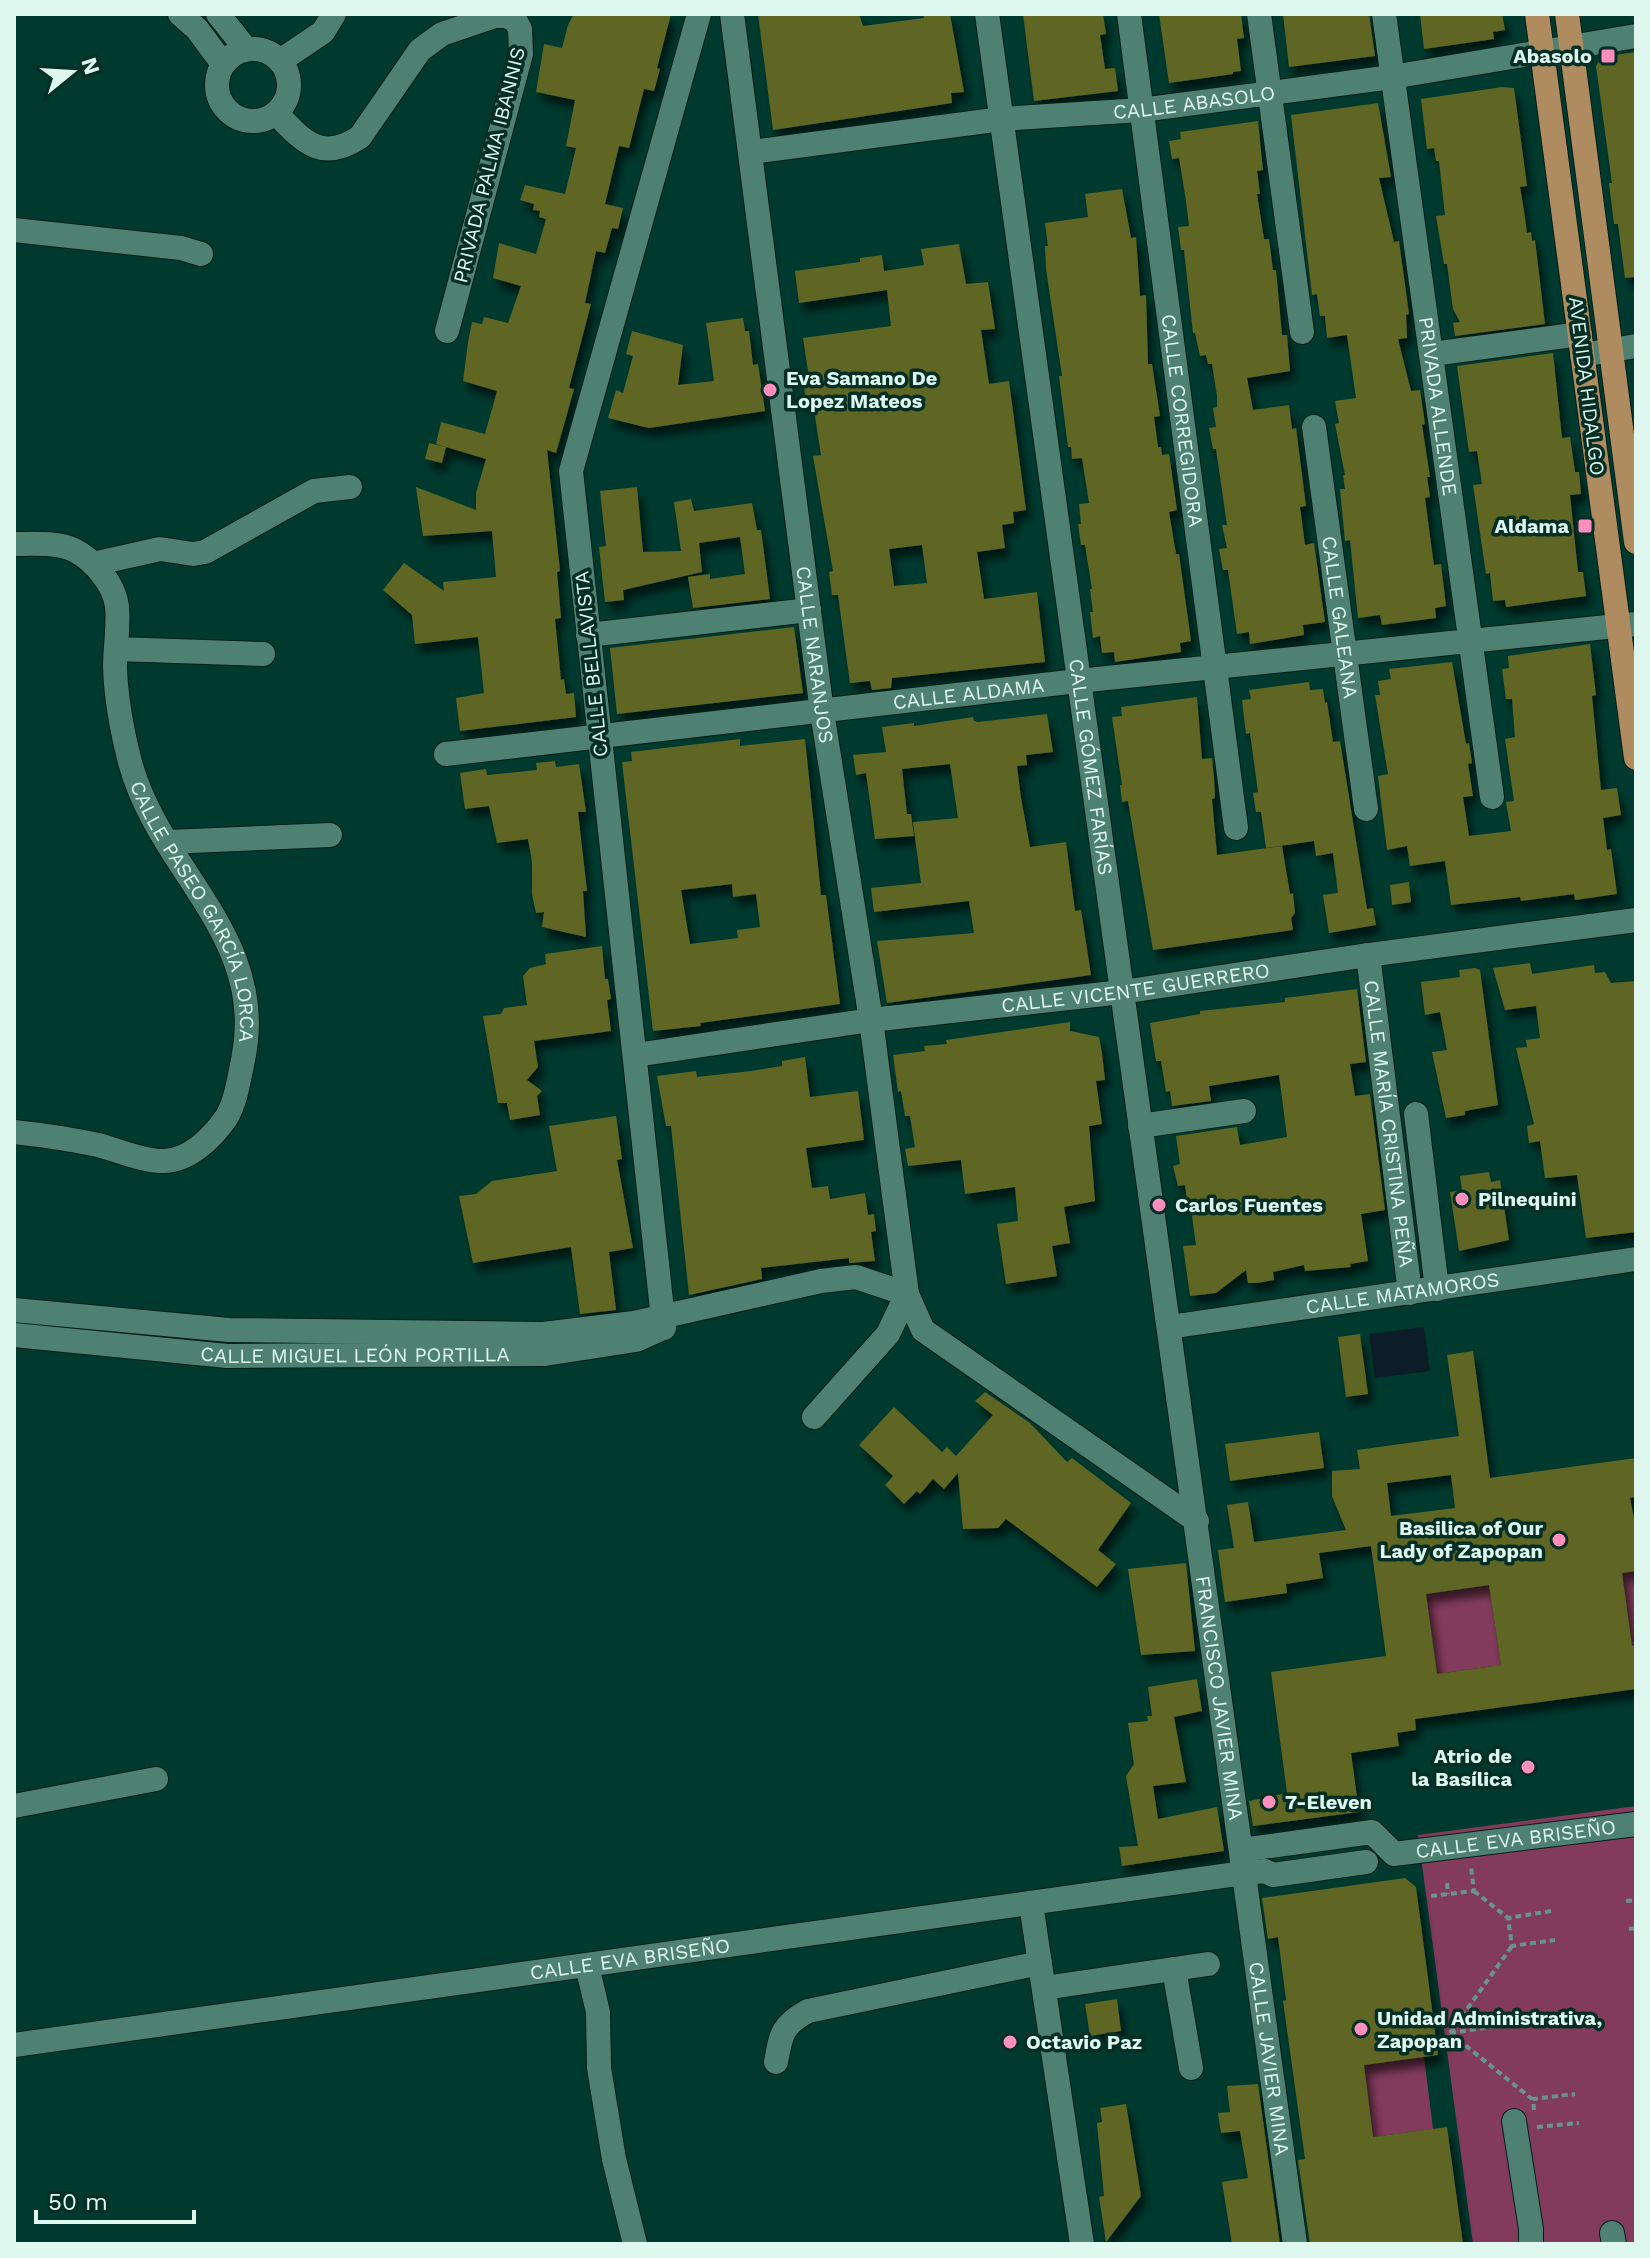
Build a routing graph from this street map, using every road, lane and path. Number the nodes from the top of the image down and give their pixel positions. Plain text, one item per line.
1 (180, 14) edge
2 (218, 14) edge
3 (334, 14) edge
4 (699, 14) edge
5 (732, 14) edge
6 (987, 14) edge
7 (1129, 14) edge
8 (1259, 14) edge
9 (1384, 14) edge
10 (1537, 14) edge
11 (1567, 14) edge
12 (1636, 36) edge
13 (1571, 46) junction
14 (246, 49) junction
15 (1542, 52) junction
16 (280, 61) junction
17 (223, 64) junction
18 (1392, 77) junction
19 (1270, 93) junction
20 (1141, 110) junction
21 (276, 113) junction
22 (1002, 119) junction
23 (751, 152) junction
24 (14, 230) edge
25 (201, 254) dead end
26 (447, 331) dead end
27 (1302, 332) dead end
28 (1581, 344) junction
29 (1636, 346) edge
30 (1611, 350) junction
31 (1432, 354) junction
32 (1314, 427) dead end
33 (350, 487) dead end
34 (1636, 542) edge
35 (14, 544) edge
36 (93, 564) junction
37 (809, 610) junction
38 (1627, 624) edge
39 (588, 635) junction
40 (1471, 639) junction
41 (116, 649) junction
42 (1345, 653) junction
43 (263, 654) dead end
44 (1215, 668) junction
45 (1078, 681) junction
46 (822, 712) junction
47 (599, 736) junction
48 (446, 754) dead end
49 (1636, 758) edge
50 (1492, 797) dead end
51 (1366, 809) dead end
52 (1236, 828) dead end
53 (330, 835) dead end
54 (167, 842) junction
55 (1636, 920) edge
56 (1368, 955) junction
57 (1122, 992) junction
58 (871, 1020) junction
59 (636, 1055) junction
60 (1244, 1111) dead end
61 (1416, 1114) dead end
62 (1140, 1126) junction
63 (14, 1132) edge
64 (1636, 1259) edge
65 (1437, 1289) junction
66 (1410, 1293) junction
67 (907, 1294) junction
68 (14, 1310) edge
69 (664, 1322) junction
70 (1169, 1327) junction
71 (229, 1330) junction
72 (14, 1335) edge
73 (227, 1356) junction
74 (814, 1417) dead end
75 (1197, 1521) junction
76 (156, 1779) dead end
77 (14, 1806) edge
78 (1636, 1824) edge
79 (1468, 1844) junction
80 (1394, 1854) junction
81 (1365, 1856) dead end
82 (1249, 1872) junction
83 (1447, 1883) dead end
84 (1474, 1891) junction
85 (1448, 1894) junction
86 (1431, 1896) dead end
87 (1636, 1900) edge
88 (1626, 1901) dead end
89 (1031, 1904) junction
90 (1551, 1911) dead end
91 (1508, 1918) junction
92 (1636, 1928) edge
93 (1629, 1929) dead end
94 (1555, 1940) dead end
95 (1512, 1946) junction
96 (1040, 1963) junction
97 (1208, 1964) dead end
98 (587, 1966) junction
99 (1174, 1969) junction
100 (1044, 1988) junction
101 (1565, 2016) dead end
102 (1450, 2033) junction
103 (14, 2045) edge
104 (776, 2062) dead end
105 (1191, 2068) dead end
106 (1575, 2094) dead end
107 (1533, 2099) junction
108 (1579, 2123) dead end
109 (635, 2244) edge
110 (1082, 2244) edge
111 (1295, 2244) edge
112 (1516, 2244) edge
113 (1531, 2244) edge

1 - 17 street
2 - 14 street
3 - 16 street
4 - 39 street, CALLE BELLAVISTA
5 - 23 street, CALLE NARANJOS
6 - 22 street, CALLE GÓMEZ FARÍAS
7 - 20 street, CALLE CORREGIDORA
8 - 19 street
9 - 18 street, PRIVADA ALLENDE
10 - 15 main road, AVENIDA HIDALGO
11 - 13 main road, AVENIDA HIDALGO
12 - 13 street, CALLE ABASOLO
13 - 15 street, CALLE ABASOLO
13 - 30 main road, AVENIDA HIDALGO
14 - 16 street
14 - 17 street
15 - 18 street, CALLE ABASOLO
15 - 28 main road, AVENIDA HIDALGO
16 - 21 street
17 - 21 street
18 - 19 street, CALLE ABASOLO
18 - 31 street, PRIVADA ALLENDE
19 - 20 street, CALLE ABASOLO
19 - 27 street
20 - 22 street, CALLE ABASOLO
20 - 44 street, CALLE CORREGIDORA
21 - 26 street, PRIVADA PALMA IBANNIS
22 - 23 street, CALLE ABASOLO
22 - 45 street, CALLE GÓMEZ FARÍAS
23 - 37 street, CALLE NARANJOS
24 - 25 street
28 - 30 street
28 - 31 street
28 - 38 main road, AVENIDA HIDALGO
29 - 30 street
30 - 34 main road, AVENIDA HIDALGO
31 - 40 street, PRIVADA ALLENDE
32 - 42 street, CALLE GALEANA
33 - 36 street
35 - 36 street, CALLE PASEO GARCÍA LORCA
36 - 41 street, CALLE PASEO GARCÍA LORCA
37 - 39 street
37 - 46 street, CALLE NARANJOS
38 - 40 street, CALLE ALDAMA
38 - 49 main road, AVENIDA HIDALGO
39 - 47 street, CALLE BELLAVISTA
40 - 42 street, CALLE ALDAMA
40 - 50 street, PRIVADA ALLENDE
41 - 43 street
41 - 54 street, CALLE PASEO GARCÍA LORCA
42 - 44 street, CALLE ALDAMA
42 - 51 street, CALLE GALEANA
44 - 45 street, CALLE ALDAMA
44 - 52 street, CALLE CORREGIDORA
45 - 46 street, CALLE ALDAMA
45 - 57 street, CALLE GÓMEZ FARÍAS
46 - 47 street, CALLE ALDAMA
46 - 58 street, CALLE NARANJOS
47 - 48 street, CALLE ALDAMA
47 - 59 street, CALLE BELLAVISTA
53 - 54 street
54 - 63 street, CALLE PASEO GARCÍA LORCA
55 - 56 street, CALLE VICENTE GUERRERO
56 - 57 street, CALLE VICENTE GUERRERO
56 - 66 street, CALLE MARÍA CRISTINA PEÑA
57 - 58 street, CALLE VICENTE GUERRERO
57 - 62 street, CALLE GÓMEZ FARÍAS
58 - 59 street, CALLE VICENTE GUERRERO
58 - 67 street, CALLE NARANJOS
59 - 69 street, CALLE BELLAVISTA
60 - 62 street
61 - 65 street
62 - 70 street, CALLE GÓMEZ FARÍAS
64 - 65 street, CALLE MATAMOROS
65 - 66 street, CALLE MATAMOROS
66 - 70 street, CALLE MATAMOROS
67 - 69 street, CALLE MIGUEL LEÓN PORTILLA
67 - 74 street
67 - 75 street, CALLE NARANJOS
68 - 71 street, CALLE MIGUEL LEÓN PORTILLA
69 - 71 street, CALLE MIGUEL LEÓN PORTILLA
69 - 73 street, CALLE MIGUEL LEÓN PORTILLA
70 - 75 street, CALLE GÓMEZ FARÍAS
71 - 73 street
72 - 73 street, CALLE MIGUEL LEÓN PORTILLA
75 - 82 street, FRANCISCO JAVIER MINA
76 - 77 street
78 - 79 street, CALLE EVA BRISEÑO
79 - 80 street, CALLE EVA BRISEÑO
79 - 84 path
80 - 82 street, CALLE EVA BRISEÑO
80 - 82 street, CALLE EVA BRISEÑO
81 - 82 street
82 - 89 street, CALLE EVA BRISEÑO
82 - 111 street, CALLE JAVIER MINA
83 - 85 path
84 - 85 path
84 - 91 path
85 - 86 path
87 - 88 path
89 - 96 street
89 - 98 street, CALLE EVA BRISEÑO
90 - 91 path
91 - 95 path
92 - 93 path
94 - 95 path
95 - 102 path
96 - 100 street
96 - 104 street
97 - 99 street
98 - 103 street, CALLE EVA BRISEÑO
98 - 109 street
99 - 100 street
99 - 105 street
100 - 110 street
101 - 102 path
102 - 107 path
106 - 107 path
107 - 108 path
112 - 113 street

